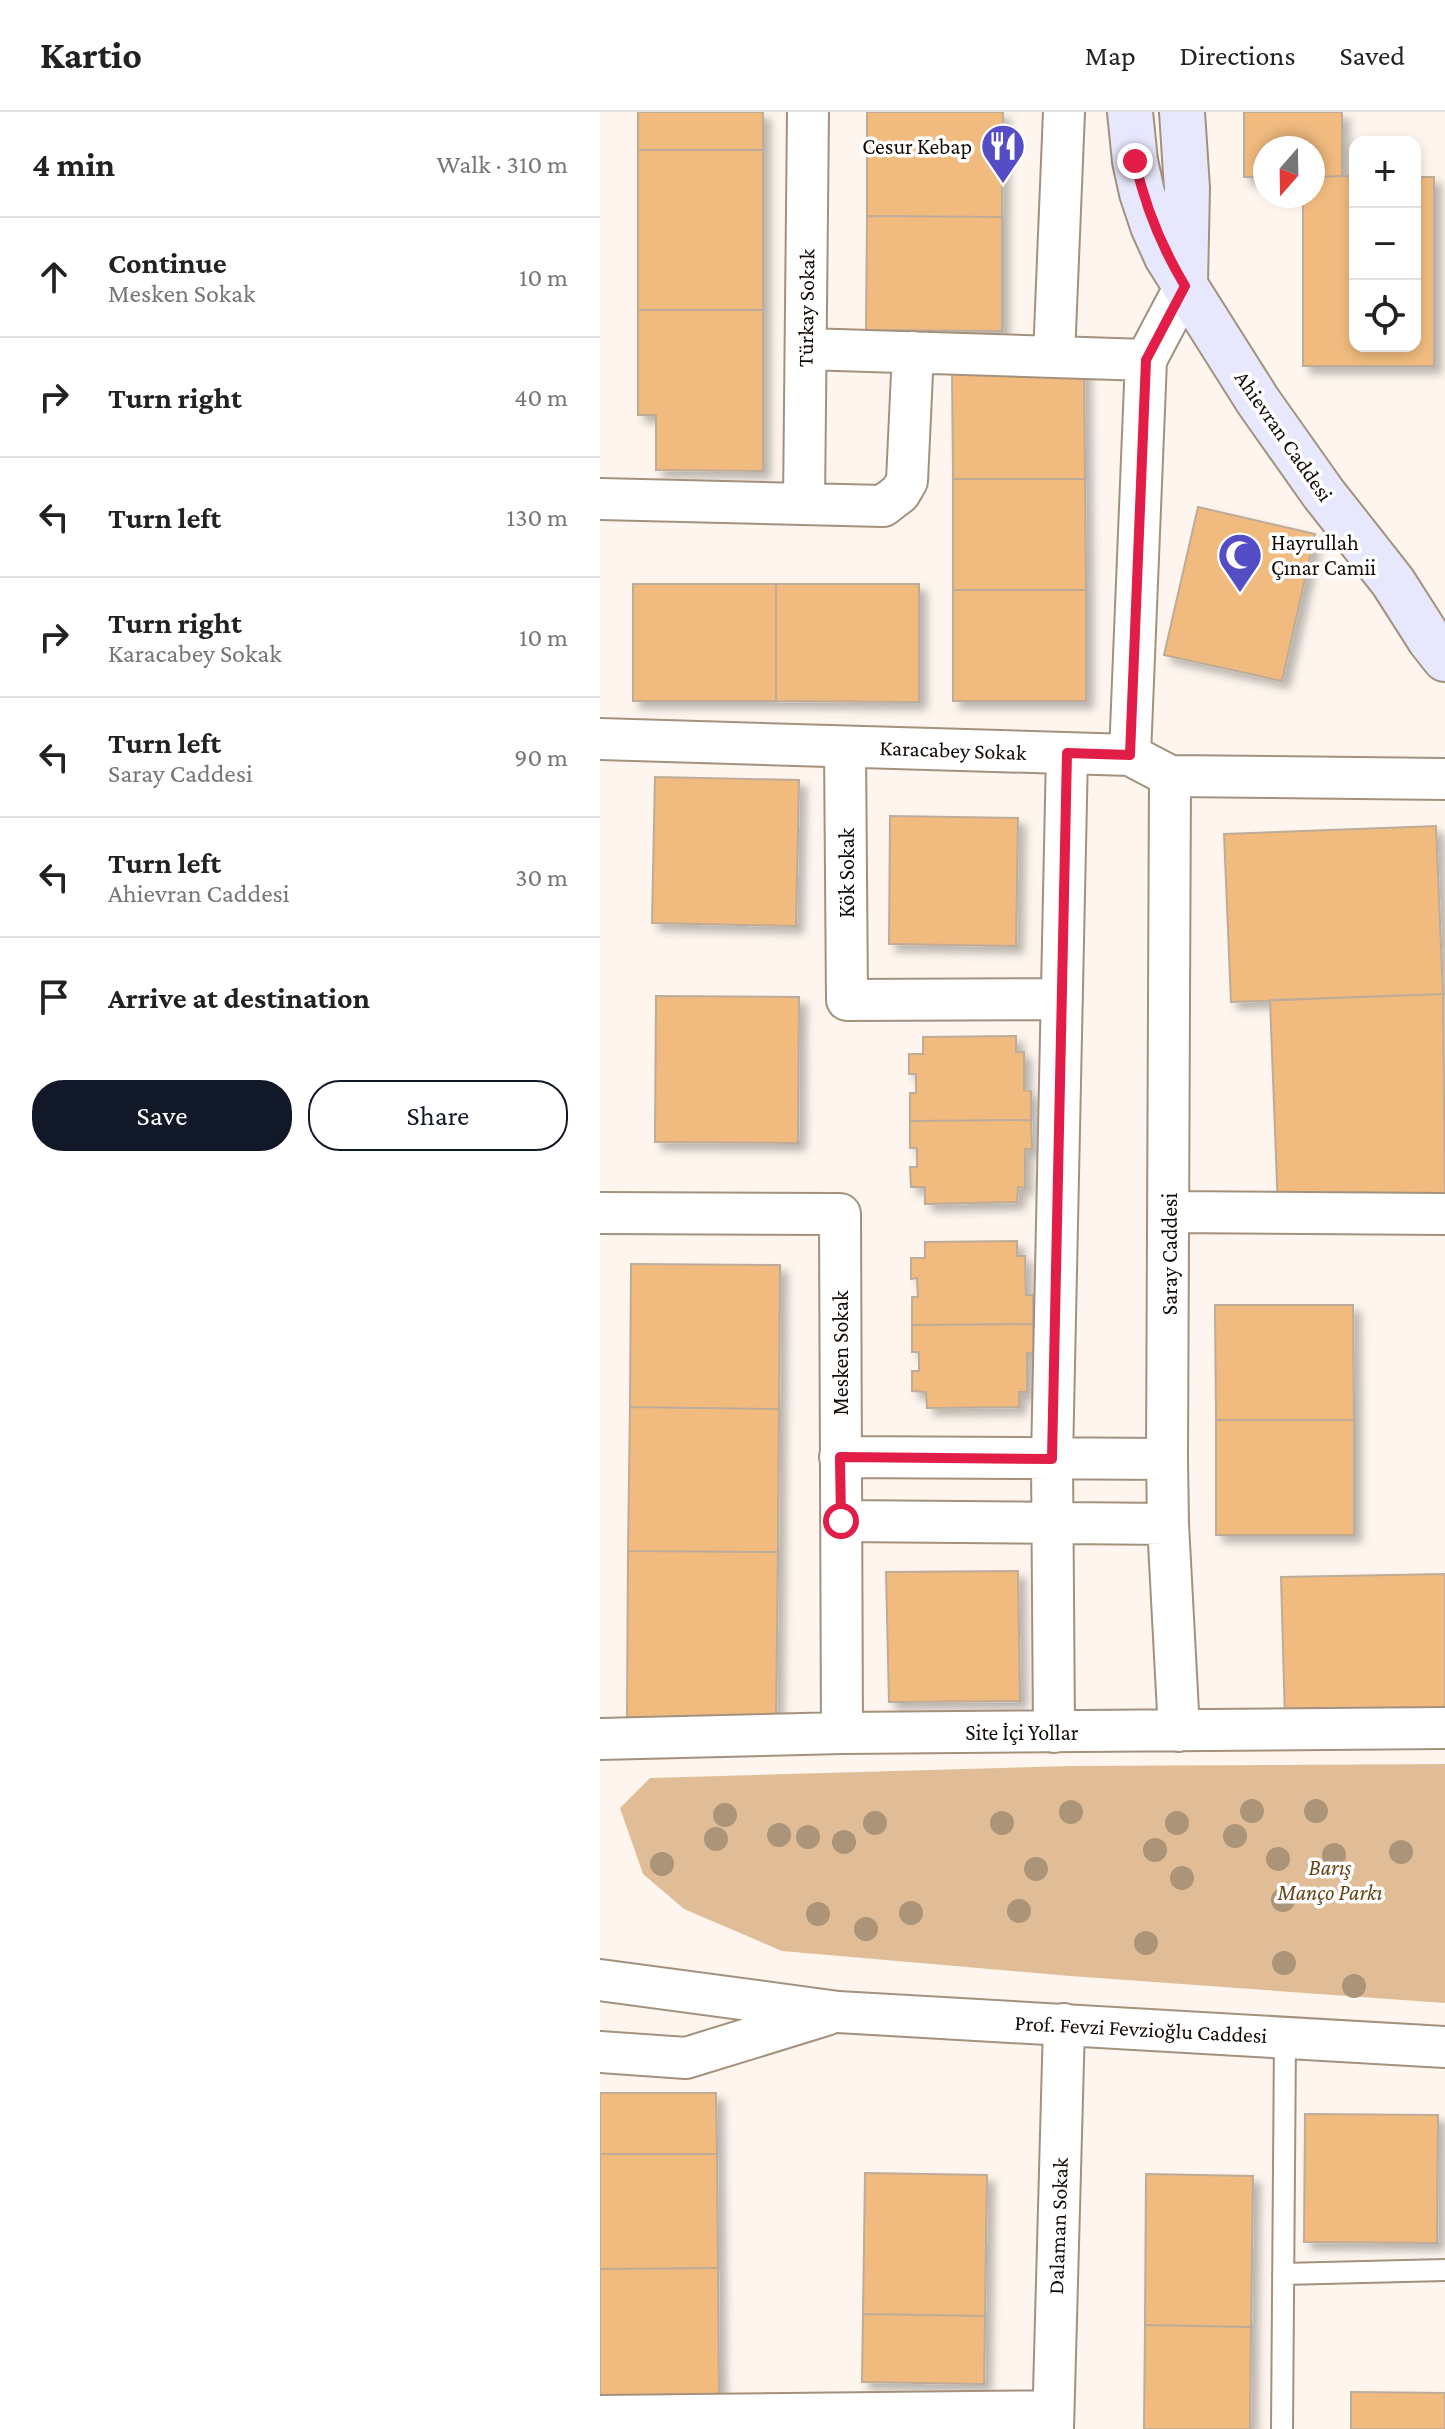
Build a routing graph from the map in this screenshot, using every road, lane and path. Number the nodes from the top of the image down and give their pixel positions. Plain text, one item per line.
1 (808, 112) edge
2 (1064, 112) edge
3 (1130, 112) edge
4 (1182, 112) edge
5 (1185, 286) junction
6 (806, 349) junction
7 (913, 352) junction
8 (1054, 357) junction
9 (1146, 360) junction
10 (600, 499) edge
11 (804, 504) junction
12 (1440, 641) edge
13 (600, 739) edge
14 (845, 747) junction
15 (1067, 753) junction
16 (1130, 755) junction
17 (1170, 776) junction
18 (1445, 779) edge
19 (1062, 999) junction
20 (1169, 1212) junction
21 (600, 1213) edge
22 (1445, 1214) edge
23 (840, 1457) junction
24 (1052, 1459) junction
25 (1167, 1459) junction
26 (841, 1521) junction
27 (1053, 1523) junction
28 (1168, 1524) junction
29 (1445, 1728) edge
30 (1179, 1731) junction
31 (1054, 1732) junction
32 (842, 1733) junction
33 (600, 1739) edge
34 (600, 1980) edge
35 (838, 2012) junction
36 (1064, 2024) junction
37 (1285, 2038) junction
38 (1445, 2047) edge
39 (600, 2052) edge
40 (1445, 2270) edge
41 (1283, 2274) junction
42 (600, 2416) edge
43 (1053, 2420) edge
44 (1282, 2429) edge

1 - 6 street, Türkay Sokak
2 - 8 street
3 - 5 street, Ahievran Caddesi
4 - 5 street
5 - 9 street
5 - 12 street, Ahievran Caddesi
6 - 7 street
6 - 11 street, Türkay Sokak
7 - 8 street
7 - 11 street
8 - 9 street
9 - 16 street
10 - 11 street
13 - 14 street, Karacabey Sokak
14 - 15 street, Karacabey Sokak
14 - 19 street, Kök Sokak
15 - 16 street, Karacabey Sokak
15 - 19 street
16 - 17 street, Karacabey Sokak
17 - 18 street, Karacabey Sokak
17 - 20 street, Saray Caddesi
19 - 24 street
20 - 22 street
20 - 25 street, Saray Caddesi
21 - 23 street, Mesken Sokak
23 - 24 street
23 - 26 street, Mesken Sokak
24 - 25 street
24 - 27 street
25 - 28 street, Saray Caddesi
26 - 27 street
26 - 32 street, Mesken Sokak
27 - 28 street
27 - 31 street
28 - 30 street, Saray Caddesi
29 - 30 street, Site İçi Yollar
30 - 31 street, Site İçi Yollar
31 - 32 street, Site İçi Yollar
32 - 33 street, Site İçi Yollar
34 - 35 street, Prof. Fevzi Fevzioğlu Caddesi
35 - 36 street, Prof. Fevzi Fevzioğlu Caddesi
35 - 39 street
36 - 37 street, Prof. Fevzi Fevzioğlu Caddesi
36 - 43 street, Dalaman Sokak
37 - 38 street, Prof. Fevzi Fevzioğlu Caddesi
37 - 41 lane
40 - 41 lane
41 - 44 lane
42 - 43 street

